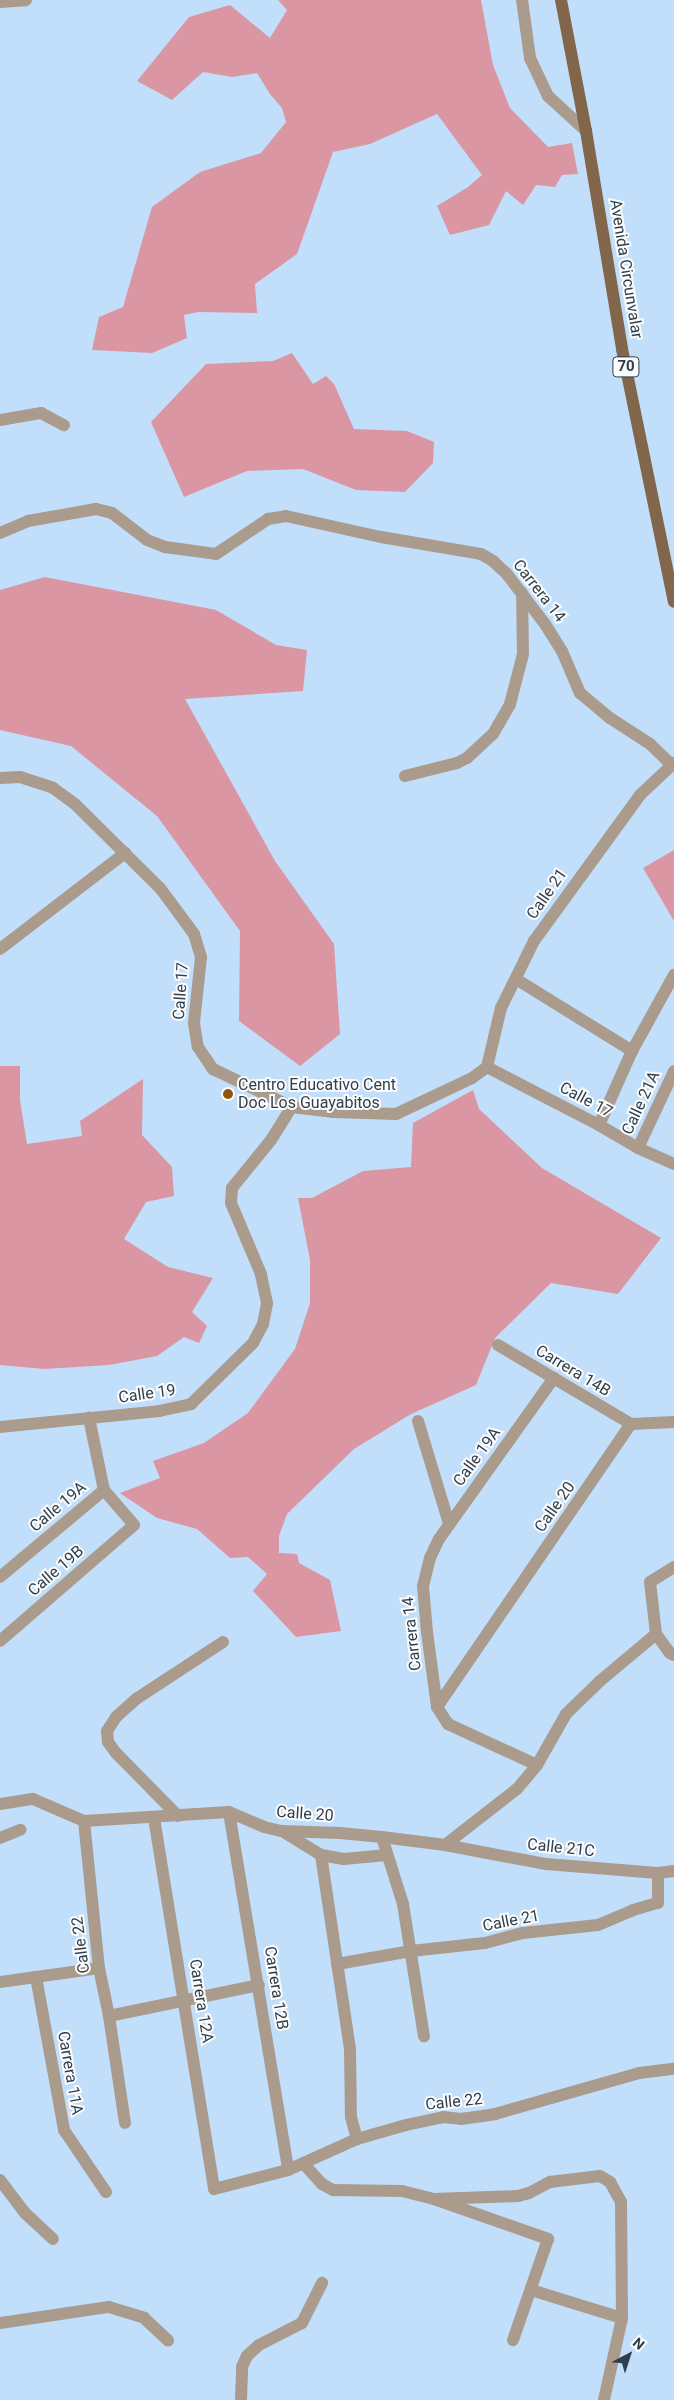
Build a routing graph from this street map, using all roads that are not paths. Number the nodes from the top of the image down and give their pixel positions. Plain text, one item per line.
1 (26, 0) edge
2 (522, 0) edge
3 (561, 0) edge
4 (0, 2) edge
5 (586, 131) junction
6 (0, 420) edge
7 (64, 425) dead end
8 (0, 534) edge
9 (522, 593) junction
10 (674, 602) edge
11 (673, 764) edge
12 (406, 776) dead end
13 (0, 778) edge
14 (125, 853) junction
15 (0, 949) edge
16 (674, 975) edge
17 (516, 979) junction
18 (632, 1051) junction
19 (487, 1067) junction
20 (674, 1071) edge
21 (292, 1107) junction
22 (599, 1125) junction
23 (638, 1148) junction
24 (674, 1164) edge
25 (498, 1345) dead end
26 (554, 1378) junction
27 (89, 1418) junction
28 (418, 1421) dead end
29 (674, 1422) edge
30 (631, 1424) junction
31 (0, 1427) edge
32 (104, 1490) junction
33 (449, 1524) junction
34 (430, 1558) joint
35 (674, 1567) edge
36 (0, 1577) edge
37 (656, 1634) junction
38 (0, 1641) edge
39 (223, 1642) dead end
40 (674, 1655) edge
41 (437, 1707) junction
42 (537, 1765) junction
43 (0, 1804) edge
44 (229, 1812) junction
45 (178, 1816) junction
46 (154, 1818) junction
47 (84, 1821) junction
48 (20, 1830) dead end
49 (282, 1831) junction
50 (382, 1837) junction
51 (0, 1838) edge
52 (445, 1845) junction
53 (321, 1855) junction
54 (387, 1855) junction
55 (674, 1871) edge
56 (658, 1873) junction
57 (411, 1951) junction
58 (336, 1964) junction
59 (99, 1968) junction
60 (36, 1977) junction
61 (0, 1982) edge
62 (259, 1985) junction
63 (185, 2002) junction
64 (109, 2016) junction
65 (424, 2036) dead end
66 (674, 2070) edge
67 (125, 2123) dead end
68 (356, 2139) junction
69 (303, 2163) junction
70 (288, 2170) junction
71 (0, 2180) edge
72 (214, 2189) joint
73 (106, 2192) dead end
74 (434, 2200) junction
75 (53, 2239) dead end
76 (322, 2283) dead end
77 (531, 2290) junction
78 (622, 2318) junction
79 (0, 2323) edge
80 (168, 2340) dead end
81 (513, 2340) dead end
82 (241, 2400) edge
83 (604, 2400) edge

1 - 4 street
2 - 5 street
3 - 5 main road, Avenida Circunvalar / 70
5 - 10 main road, Avenida Circunvalar / 70
6 - 7 street
8 - 9 street, Carrera 14
9 - 11 street, Carrera 14
9 - 12 street
11 - 17 street, Calle 21
13 - 14 street, Calle 17
14 - 15 street
14 - 21 street, Calle 17
16 - 18 street
17 - 18 street
17 - 19 street, Calle 21
18 - 22 street
19 - 21 street, Calle 17
19 - 22 street, Calle 17
20 - 23 street, Calle 21A
21 - 27 street, Calle 19
22 - 23 street, Calle 17
23 - 24 street, Calle 17
25 - 26 street, Carrera 14B
26 - 30 street, Carrera 14B
26 - 33 street, Calle 19A
27 - 31 street, Calle 19
27 - 32 street, Calle 19A
28 - 33 street
29 - 30 street
30 - 41 street, Calle 20
32 - 36 street, Calle 19A
32 - 38 street, Calle 19B
33 - 34 street, Calle 19A
34 - 41 street, Carrera 14
35 - 37 street
37 - 40 street
37 - 42 street
39 - 45 street
41 - 42 street
42 - 52 street
43 - 47 street, Calle 20
44 - 45 street, Calle 20
44 - 49 street, Calle 20
44 - 62 street, Carrera 12B
45 - 46 street, Calle 20
46 - 47 street, Calle 20
46 - 63 street, Carrera 12A
47 - 59 street, Calle 22
48 - 51 street
49 - 50 street, Calle 20
49 - 53 street
50 - 52 street, Calle 20
50 - 54 street
52 - 56 street, Calle 21C
53 - 54 street
53 - 58 street
54 - 57 street
55 - 56 street, Calle 21C
56 - 57 street, Calle 21
57 - 58 street, Calle 21
57 - 65 street
58 - 68 street
59 - 60 street
59 - 64 street, Calle 22
60 - 61 street
60 - 73 street, Carrera 11A
62 - 63 street
62 - 70 street, Carrera 12B
63 - 64 street
63 - 72 street, Carrera 12A
64 - 67 street, Calle 22
66 - 68 street, Calle 22
68 - 69 street, Calle 22
69 - 70 street, Calle 22
69 - 74 street
70 - 72 street, Calle 22
71 - 75 street
74 - 77 street
74 - 78 street
76 - 82 street
77 - 78 street
77 - 81 street
78 - 83 street
79 - 80 street

